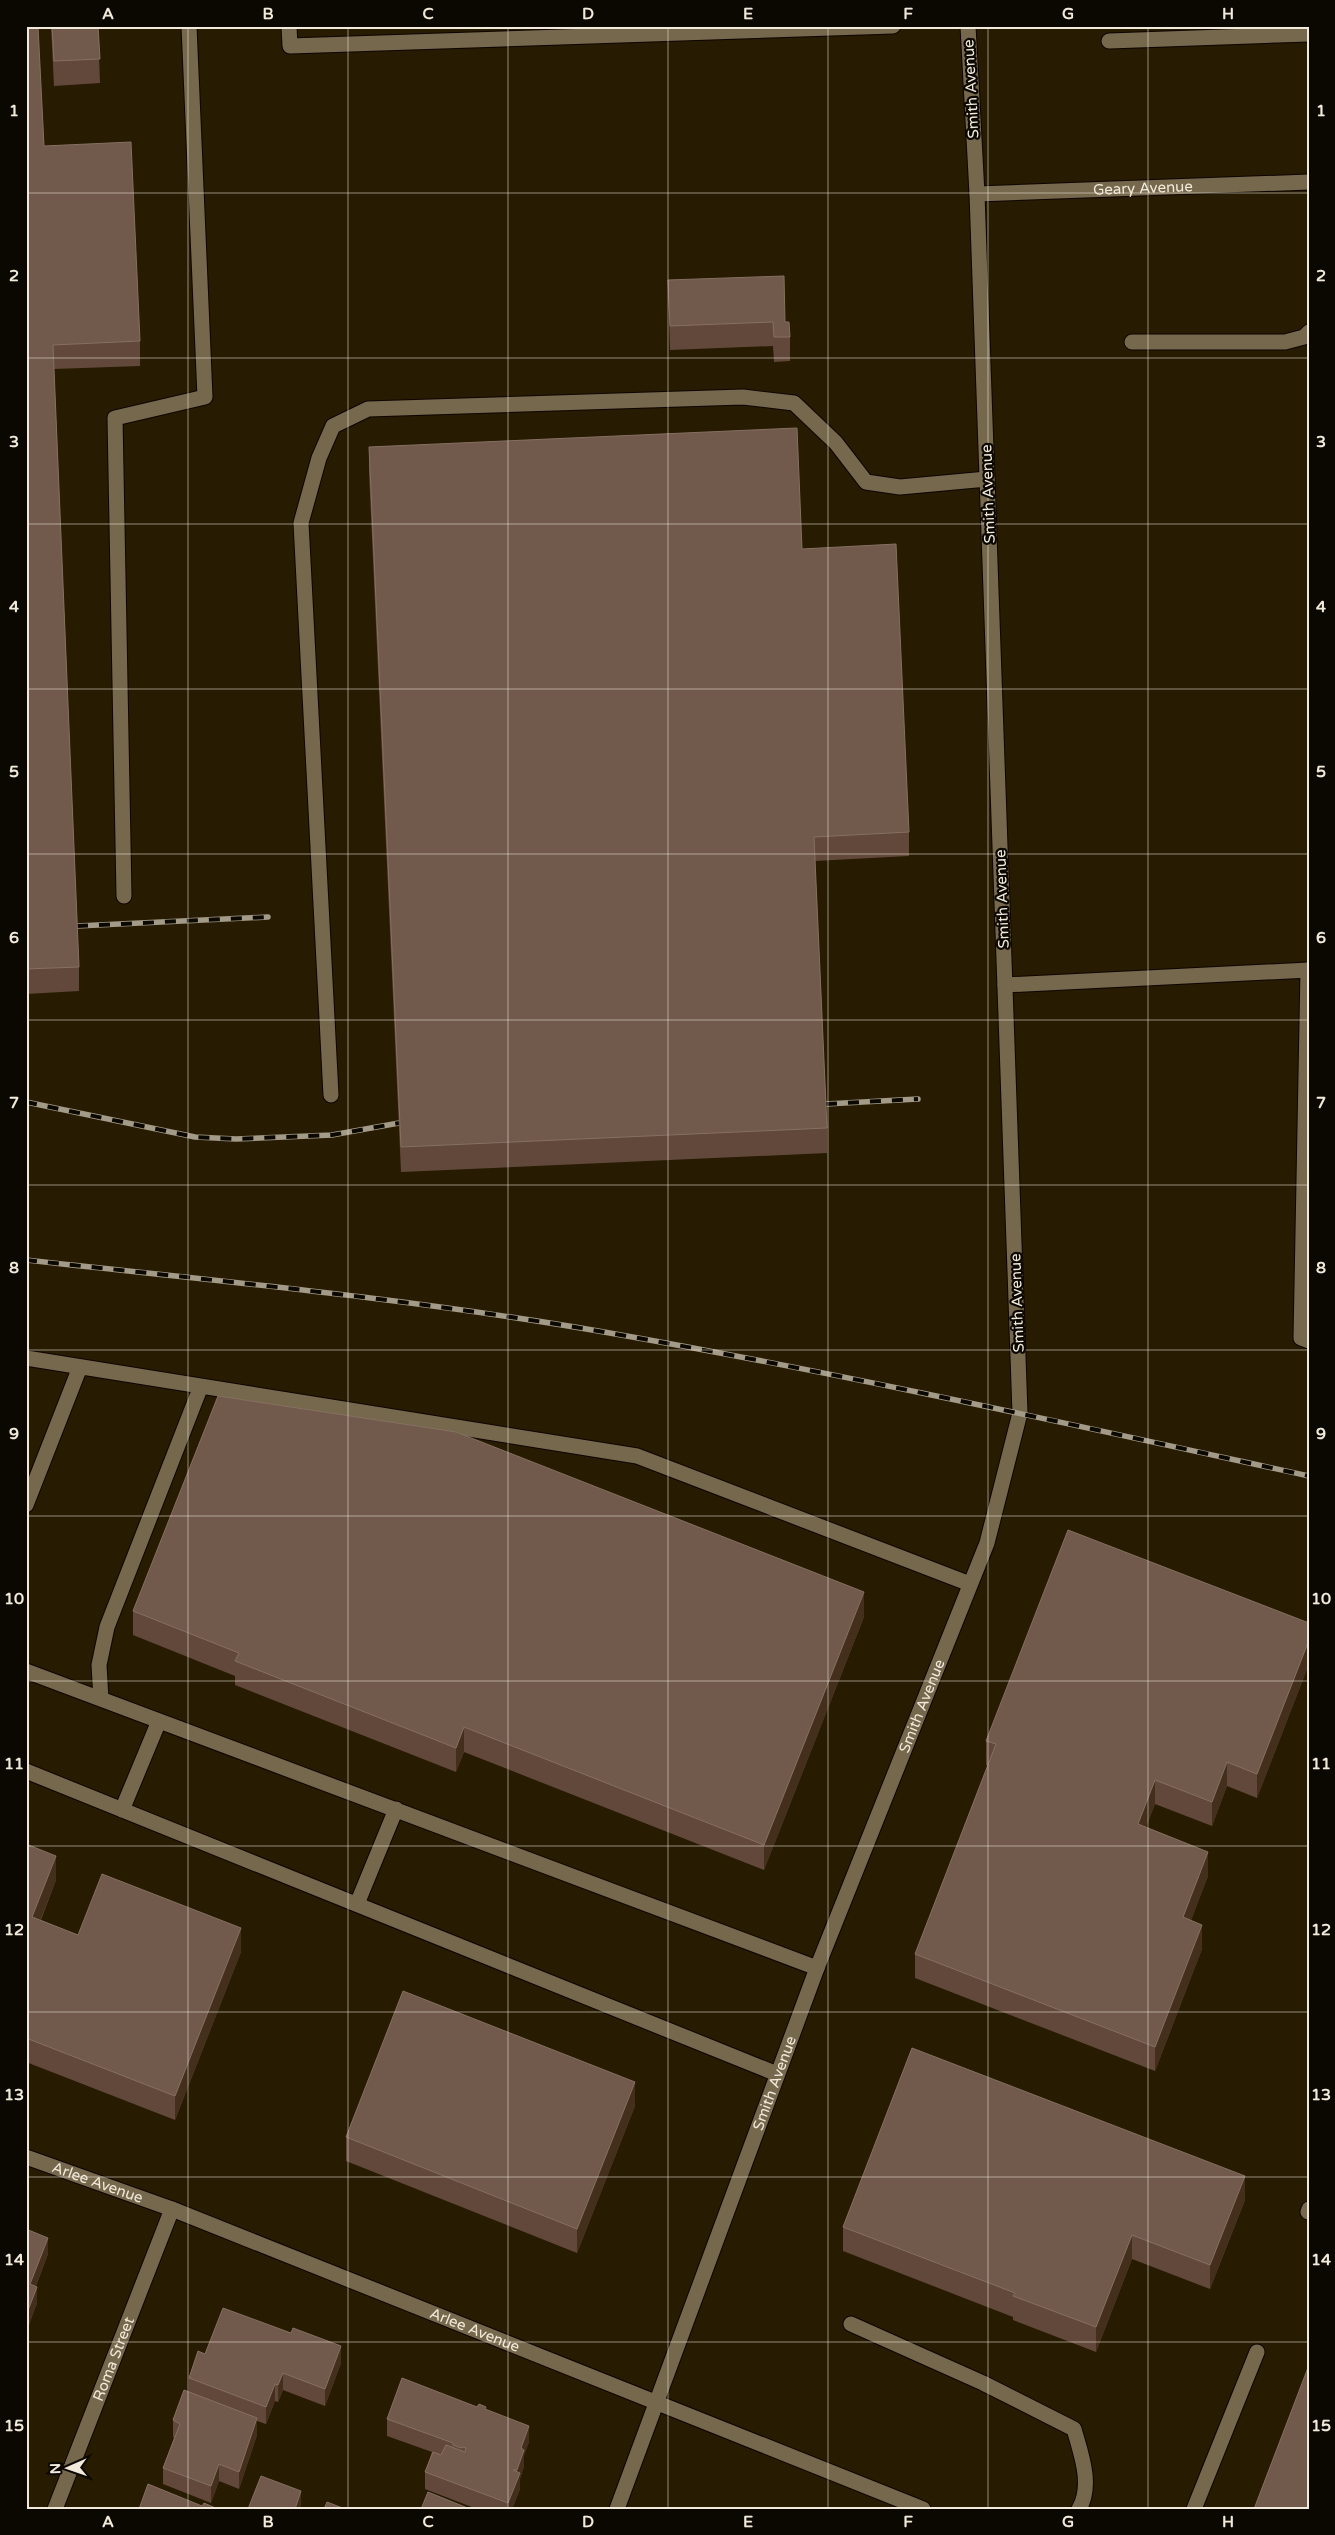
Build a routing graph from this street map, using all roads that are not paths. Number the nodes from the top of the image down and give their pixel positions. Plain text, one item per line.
1 (189, 26) edge
2 (289, 26) edge
3 (893, 26) edge
4 (968, 26) edge
5 (1309, 34) edge
6 (1109, 41) dead end
7 (1309, 182) edge
8 (977, 194) junction
9 (1309, 332) edge
10 (1132, 342) dead end
11 (987, 479) junction
12 (124, 896) dead end
13 (1308, 970) edge
14 (1005, 985) junction
15 (331, 1095) dead end
16 (1309, 1341) edge
17 (26, 1358) edge
18 (80, 1367) junction
19 (201, 1386) junction
20 (26, 1505) edge
21 (970, 1584) junction
22 (26, 1671) edge
23 (101, 1699) junction
24 (159, 1721) junction
25 (26, 1771) edge
26 (122, 1810) junction
27 (396, 1810) junction
28 (357, 1904) junction
29 (817, 1968) junction
30 (778, 2074) junction
31 (26, 2157) edge
32 (172, 2209) junction
33 (851, 2324) dead end
34 (1257, 2352) dead end
35 (657, 2403) junction
36 (55, 2509) edge
37 (617, 2509) edge
38 (923, 2509) edge
39 (1079, 2509) edge
40 (1194, 2509) edge

1 - 12 street
2 - 3 street
4 - 8 street, Smith Avenue
5 - 6 street
7 - 8 street, Geary Avenue
8 - 11 street, Smith Avenue
9 - 10 street
11 - 14 street, Smith Avenue
11 - 15 street
13 - 14 street
13 - 16 street
14 - 21 street, Smith Avenue
17 - 18 street
18 - 19 street
18 - 20 street
19 - 21 street
19 - 23 street
21 - 29 street, Smith Avenue
22 - 23 street
23 - 24 street
24 - 26 street
24 - 27 street
25 - 26 street
26 - 28 street
27 - 28 street
27 - 29 street
28 - 30 street
29 - 30 street, Smith Avenue
30 - 35 street, Smith Avenue
31 - 32 street, Arlee Avenue
32 - 35 street, Arlee Avenue
32 - 36 street, Roma Street
33 - 39 street
34 - 40 street
35 - 37 street, Smith Avenue
35 - 38 street, Arlee Avenue

